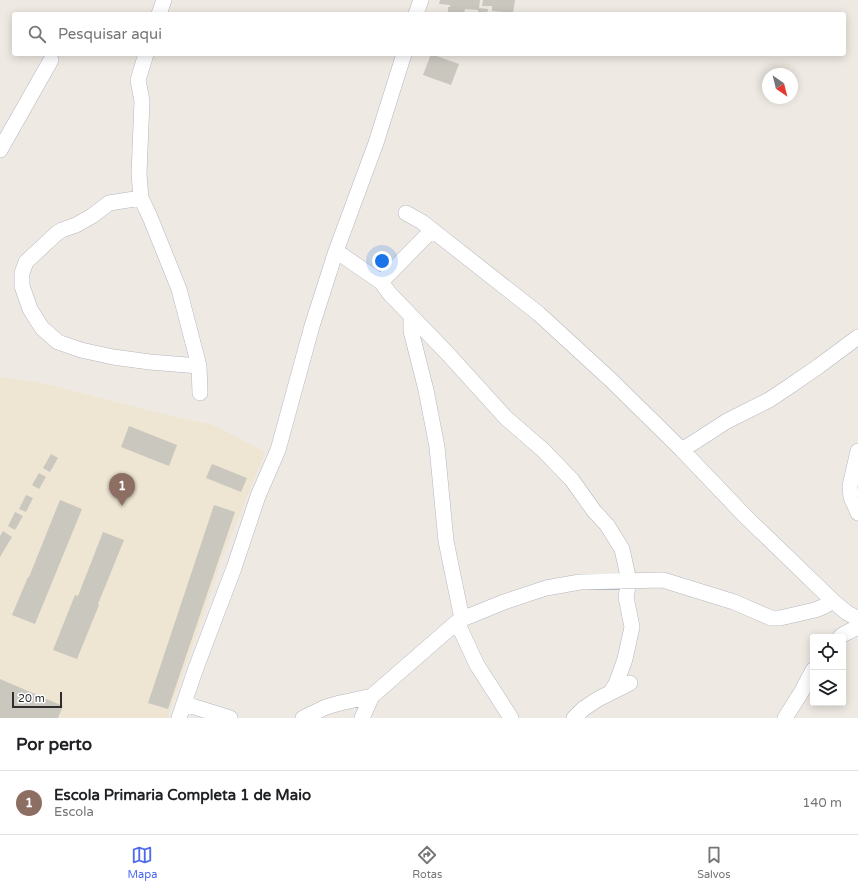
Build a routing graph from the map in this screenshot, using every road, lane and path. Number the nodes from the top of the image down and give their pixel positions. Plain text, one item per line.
1 (164, 0) edge
2 (421, 0) edge
3 (160, 12) edge
4 (417, 12) edge
5 (145, 56) edge
6 (403, 56) edge
7 (51, 60) dead end
8 (0, 150) edge
9 (141, 198) junction
10 (406, 213) dead end
11 (432, 230) junction
12 (336, 251) junction
13 (381, 282) junction
14 (411, 316) junction
15 (858, 336) edge
16 (199, 366) junction
17 (200, 393) dead end
18 (682, 450) junction
19 (858, 452) edge
20 (858, 513) edge
21 (629, 581) junction
22 (833, 601) junction
23 (858, 619) edge
24 (460, 621) junction
25 (858, 627) edge
26 (844, 634) edge
27 (810, 676) edge
28 (630, 683) dead end
29 (610, 693) junction
30 (372, 696) junction
31 (182, 711) edge
32 (230, 718) edge
33 (303, 718) edge
34 (362, 718) edge
35 (511, 718) edge
36 (574, 718) edge
37 (785, 718) edge

1 - 3 street
2 - 4 street
5 - 9 street
6 - 12 street
7 - 8 street
9 - 16 street
9 - 16 street
10 - 11 street
11 - 13 street
11 - 18 street
12 - 13 street
12 - 31 street
13 - 14 street
14 - 21 street
14 - 24 street
15 - 18 street
16 - 17 street
18 - 22 street
19 - 20 street
21 - 22 street
21 - 24 street
21 - 29 street
22 - 23 street
24 - 30 street
24 - 35 street
25 - 26 street
27 - 37 street
28 - 29 street
29 - 36 street
30 - 33 street
30 - 34 street
31 - 32 street

